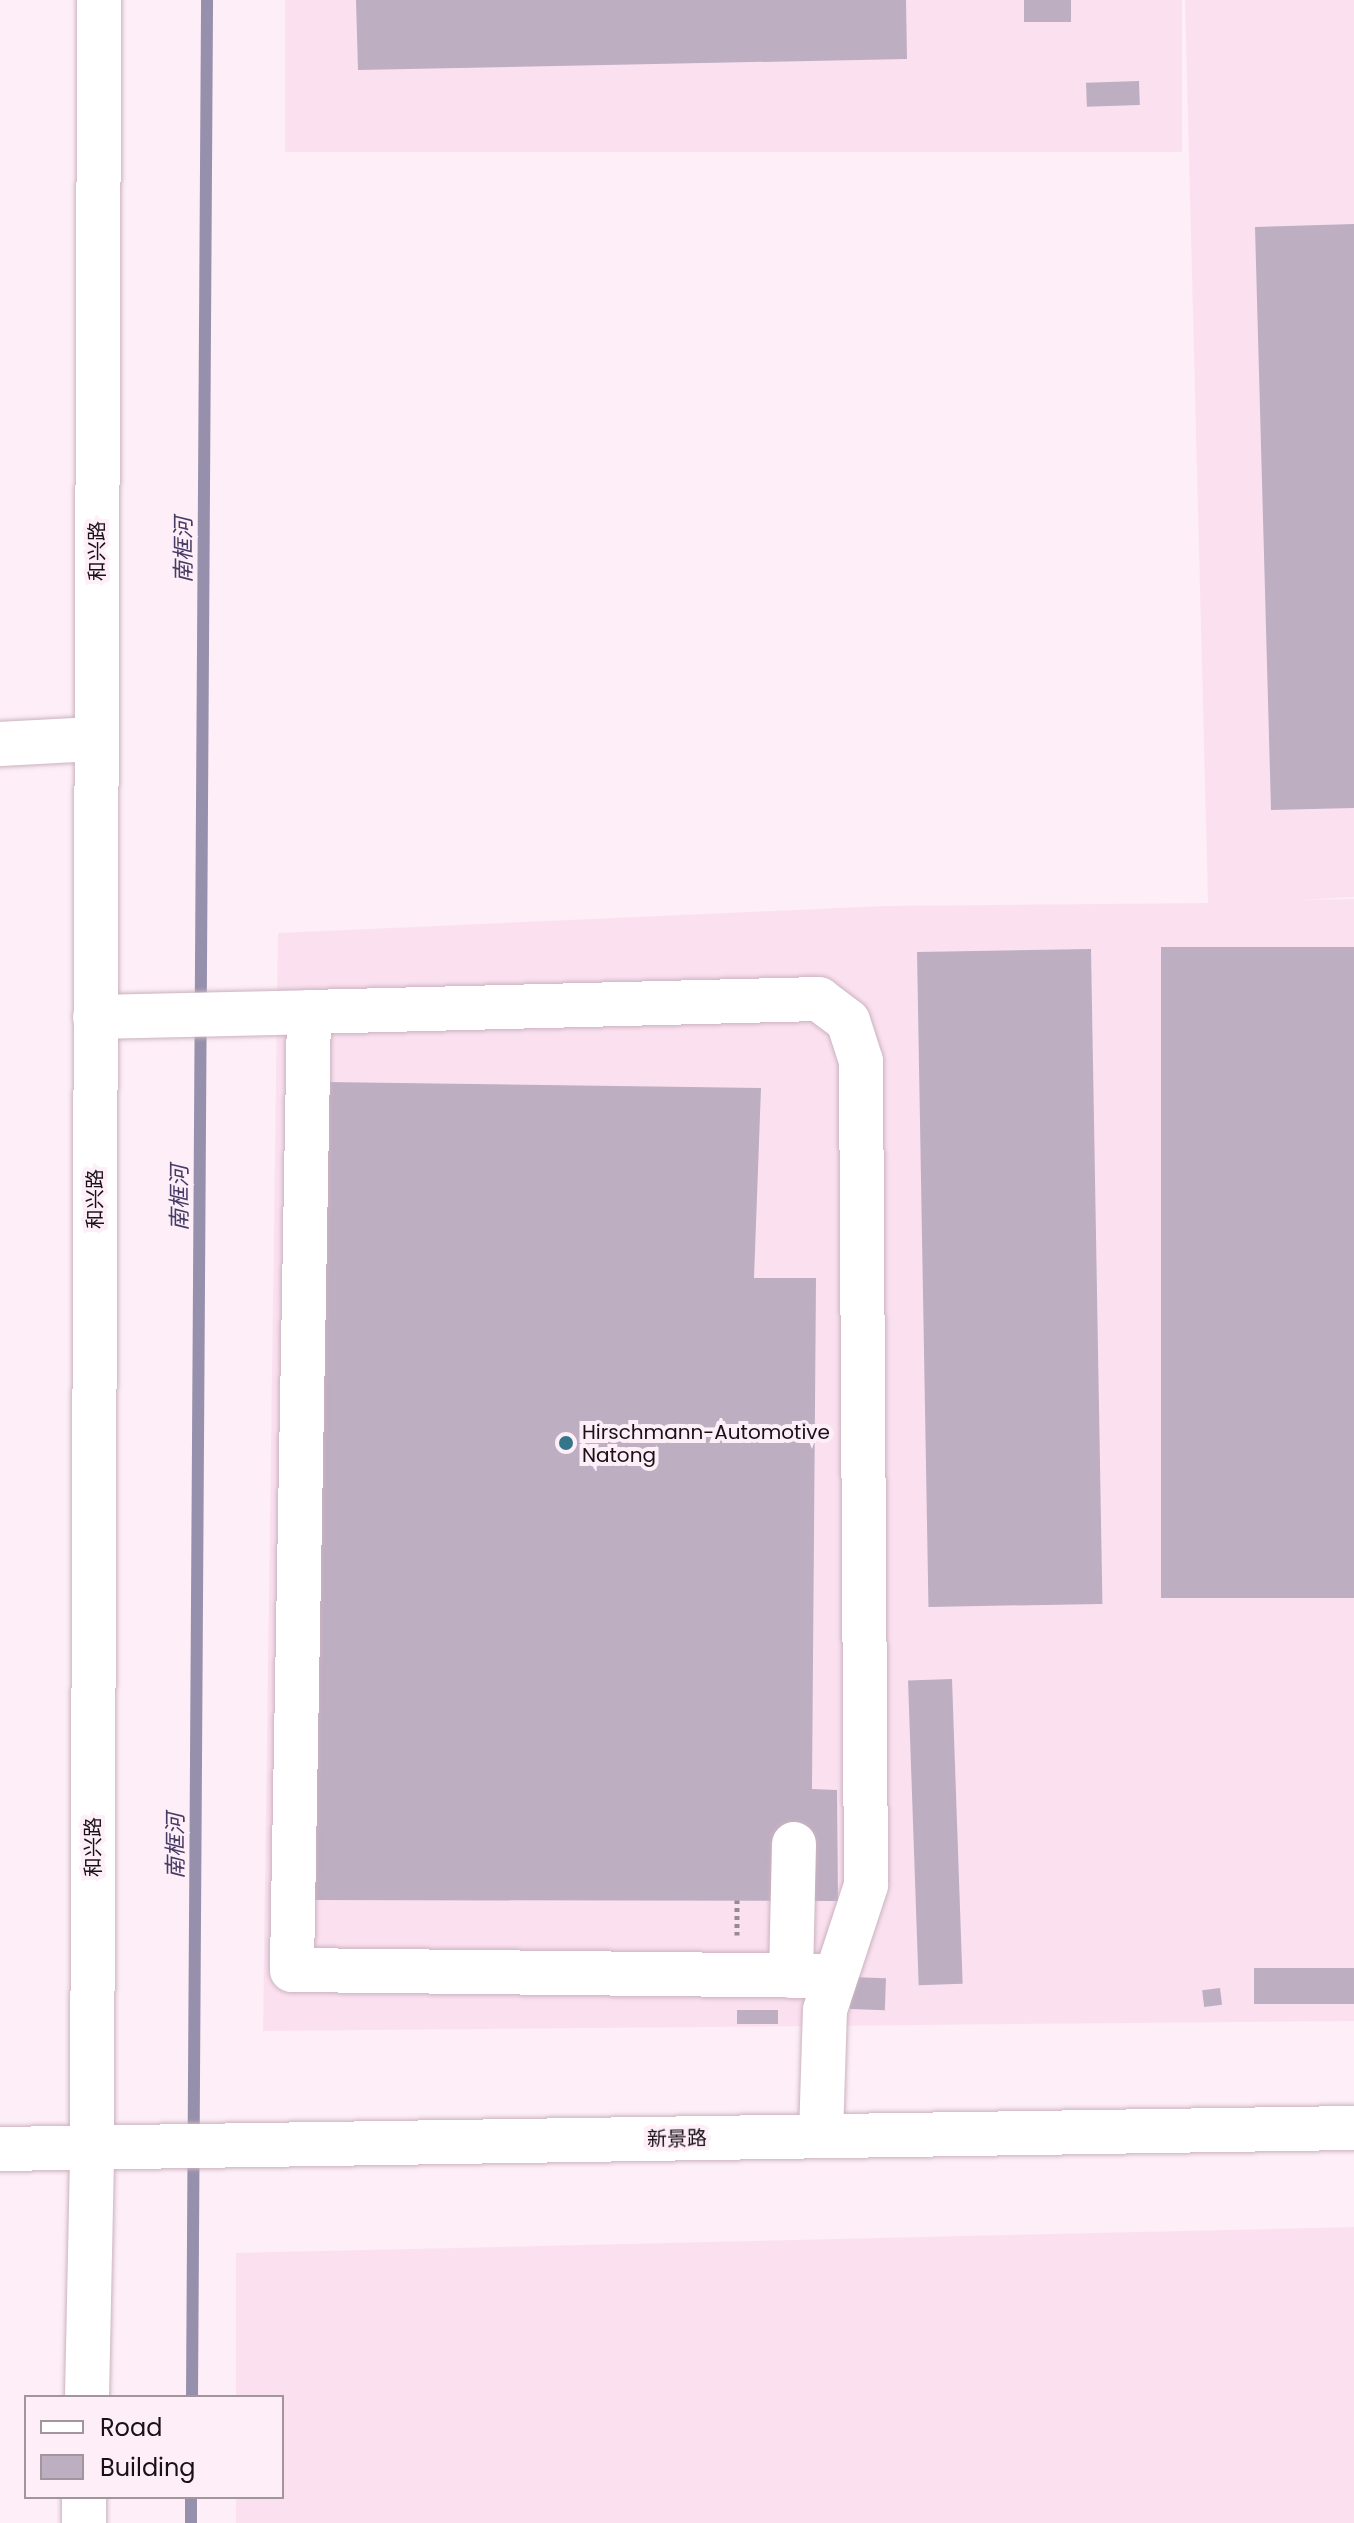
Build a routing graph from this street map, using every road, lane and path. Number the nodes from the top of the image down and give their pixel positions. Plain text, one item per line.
1 (99, 0) edge
2 (96, 739) junction
3 (0, 744) edge
4 (290, 1013) junction
5 (95, 1017) junction
6 (794, 1844) dead end
7 (791, 1976) junction
8 (834, 1976) junction
9 (1354, 2128) edge
10 (821, 2136) junction
11 (92, 2148) junction
12 (0, 2149) edge
13 (87, 2395) edge
14 (84, 2499) edge
15 (84, 2523) edge

1 - 2 street, 和兴路
2 - 3 street
2 - 5 street, 和兴路
4 - 5 street
4 - 7 street
4 - 8 street
5 - 11 street, 和兴路
6 - 7 street
7 - 8 street
8 - 10 street
9 - 10 street, 新景路
10 - 11 street, 新景路
11 - 12 street, 新景路
11 - 13 street, 和兴路
14 - 15 street

